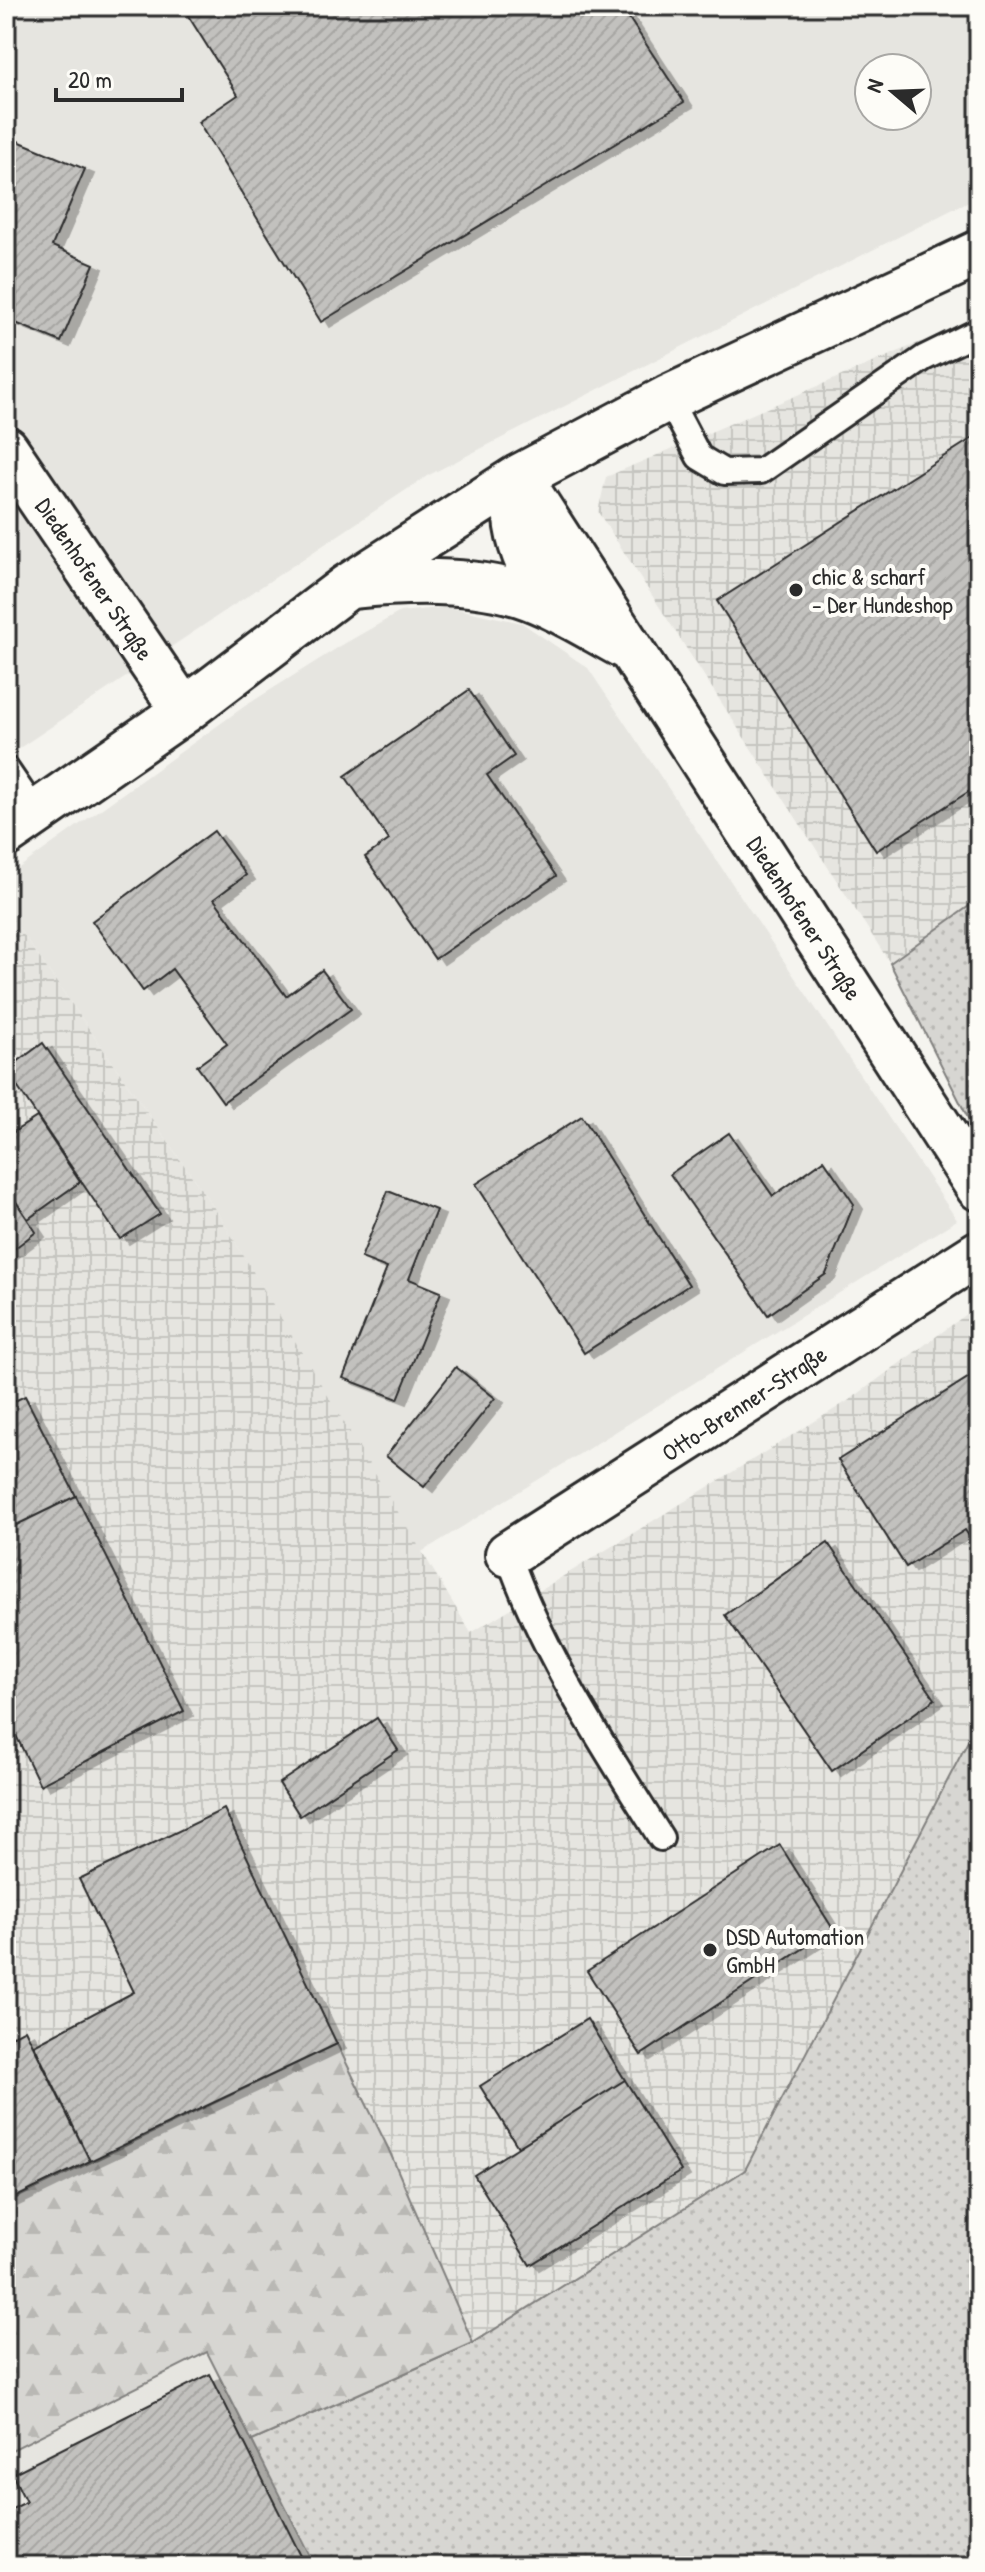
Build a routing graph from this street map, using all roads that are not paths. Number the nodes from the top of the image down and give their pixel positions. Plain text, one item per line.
1 (979, 253) edge
2 (979, 331) edge
3 (668, 398) junction
4 (6, 449) edge
5 (519, 477) junction
6 (347, 587) junction
7 (553, 607) junction
8 (630, 649) junction
9 (184, 711) junction
10 (6, 769) edge
11 (21, 824) edge
12 (979, 1188) edge
13 (979, 1253) edge
14 (508, 1554) joint
15 (661, 1838) dead end

1 - 3 street
2 - 3 lane
3 - 5 street
4 - 9 street, Diedenhofener Straße
5 - 6 street
5 - 7 street, Diedenhofener Straße
5 - 8 street, Diedenhofener Straße
6 - 7 street, Diedenhofener Straße
6 - 9 street
7 - 8 street, Diedenhofener Straße
8 - 12 street, Diedenhofener Straße
9 - 11 street
10 - 11 lane
13 - 14 street, Otto-Brenner-Straße
14 - 15 lane

